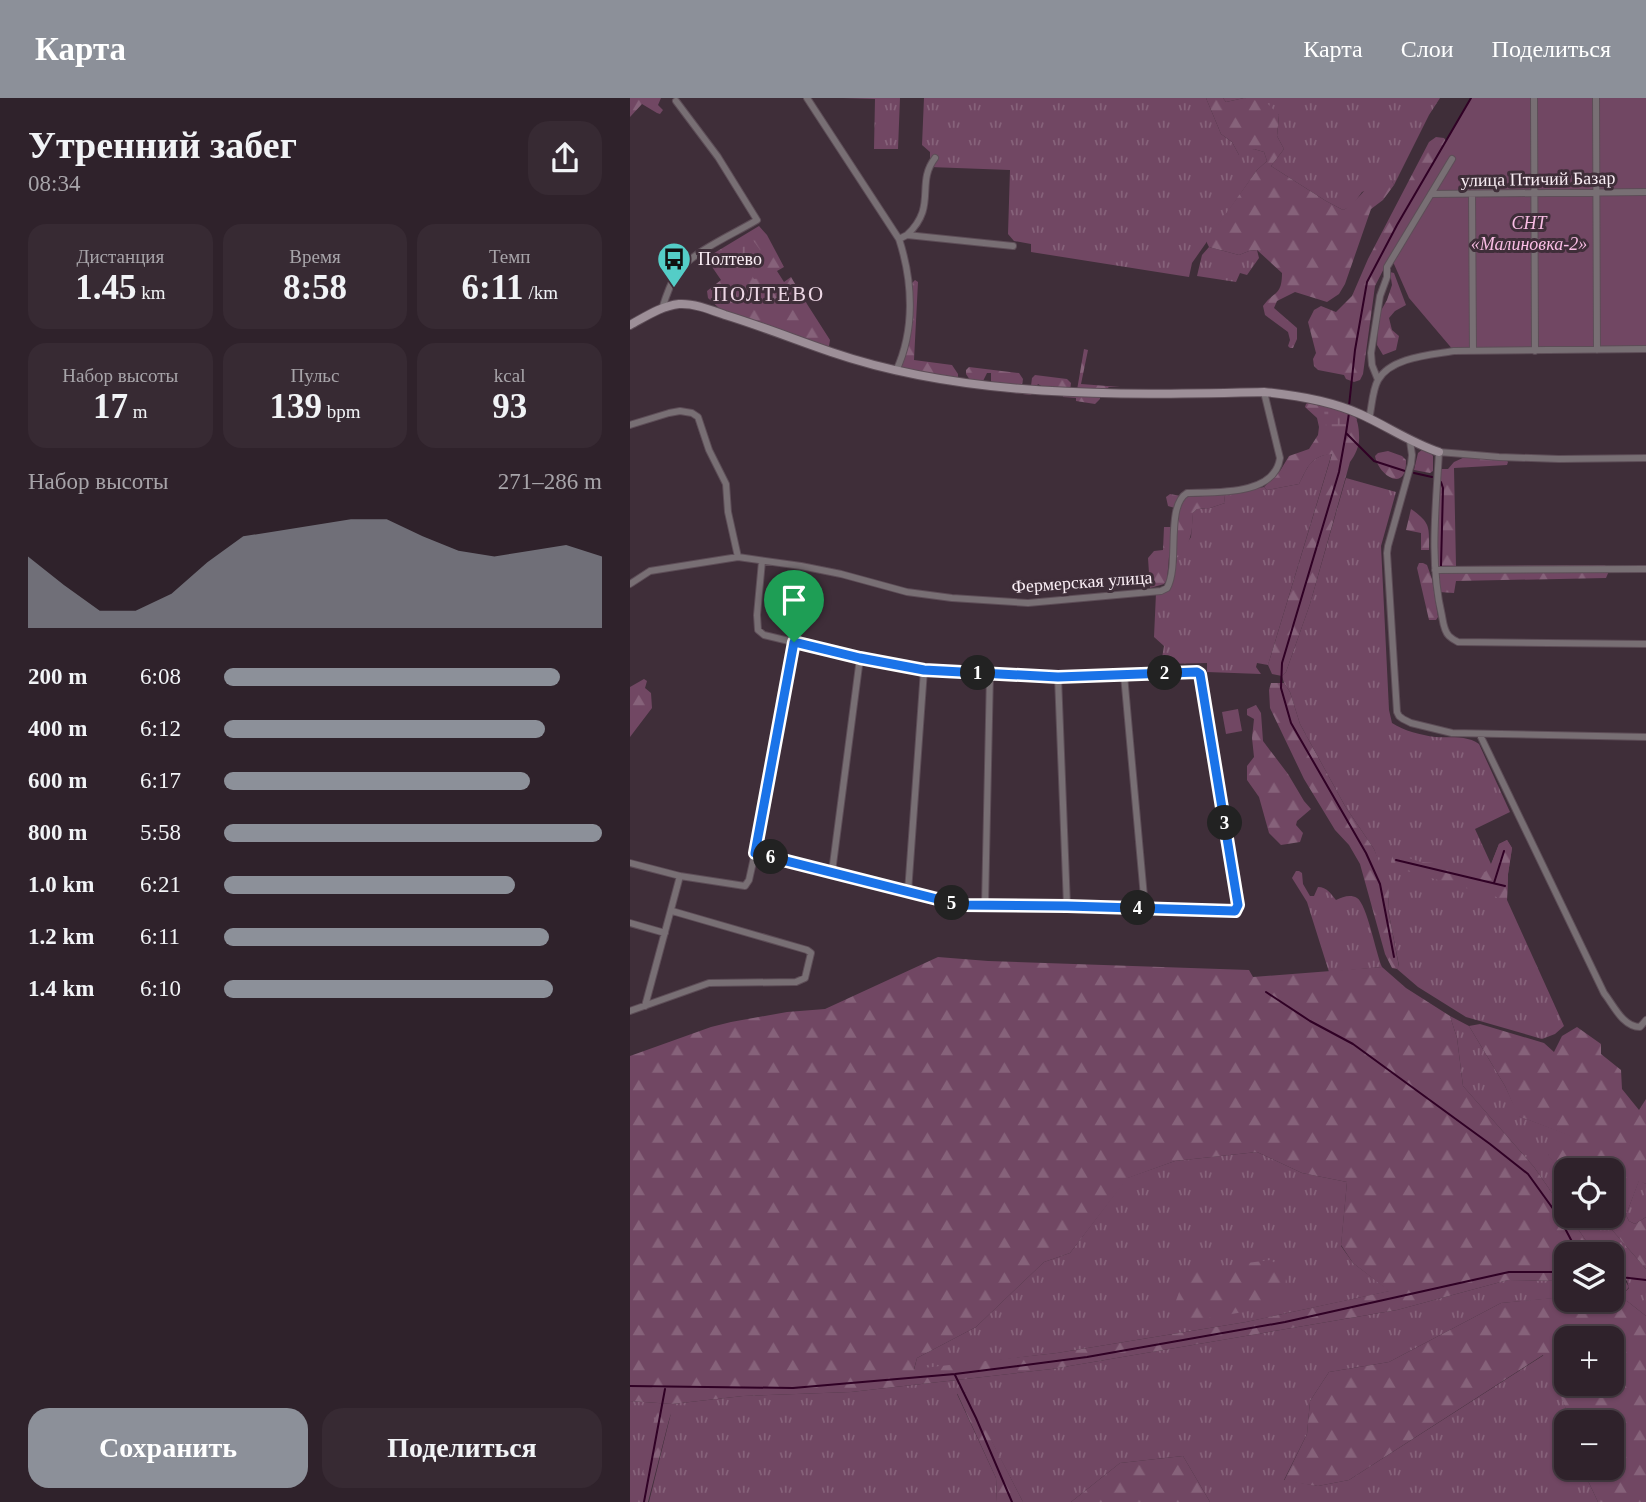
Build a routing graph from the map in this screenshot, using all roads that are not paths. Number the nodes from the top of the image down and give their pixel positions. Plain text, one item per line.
1 (807, 98) edge
2 (1534, 98) edge
3 (1597, 98) edge
4 (676, 101) dead end
5 (935, 158) dead end
6 (1452, 159) dead end
7 (1646, 192) edge
8 (1597, 193) junction
9 (1430, 194) junction
10 (1472, 194) junction
11 (1534, 194) junction
12 (907, 234) junction
13 (899, 239) junction
14 (1013, 246) dead end
15 (662, 309) junction
16 (630, 325) edge
17 (1646, 349) edge
18 (1597, 350) junction
19 (1473, 351) junction
20 (1535, 351) junction
21 (896, 371) junction
22 (1378, 380) junction
23 (1264, 392) junction
24 (1369, 419) junction
25 (630, 425) edge
26 (1410, 440) junction
27 (1439, 452) junction
28 (1646, 458) edge
29 (738, 557) junction
30 (762, 561) junction
31 (1646, 569) edge
32 (1435, 570) junction
33 (630, 584) edge
34 (794, 642) junction
35 (1646, 644) edge
36 (860, 658) junction
37 (924, 670) junction
38 (990, 673) junction
39 (1124, 675) junction
40 (1058, 677) junction
41 (1480, 735) junction
42 (1646, 737) edge
43 (755, 853) junction
44 (630, 863) edge
45 (832, 873) junction
46 (680, 876) junction
47 (908, 892) junction
48 (985, 905) junction
49 (1067, 906) junction
50 (1145, 908) junction
51 (672, 911) junction
52 (630, 923) edge
53 (665, 933) junction
54 (645, 1006) junction
55 (630, 1011) edge
56 (1646, 1020) edge

1 - 13 street
2 - 11 street
3 - 8 street
4 - 15 street
5 - 12 street
6 - 9 street
7 - 8 street, улица Птичий Базар
8 - 11 street, улица Птичий Базар
8 - 18 street
9 - 10 street, улица Птичий Базар
9 - 22 street
10 - 11 street, улица Птичий Базар
10 - 19 street
11 - 20 street
12 - 13 street
12 - 14 street
13 - 21 street
15 - 16 street
15 - 21 street
17 - 18 street
18 - 20 street
19 - 20 street
19 - 22 street
21 - 23 street
22 - 24 street
23 - 24 street
23 - 30 street, Фермерская улица
24 - 26 street
25 - 29 street
26 - 27 street
26 - 41 street
27 - 28 street
27 - 32 street
29 - 30 street, Фермерская улица
29 - 33 street, Фермерская улица
30 - 34 street
31 - 32 street
32 - 35 street
34 - 36 street
34 - 43 street
36 - 37 street
36 - 45 street
37 - 38 street
37 - 47 street
38 - 40 street
38 - 48 street
39 - 40 street
39 - 50 street
39 - 50 street
40 - 49 street
41 - 42 street
41 - 56 street
43 - 45 street
43 - 46 street
44 - 46 street
45 - 47 street
46 - 51 street
47 - 48 street
48 - 49 street
49 - 50 street
51 - 53 street
51 - 54 street
52 - 53 street
53 - 54 street
54 - 55 street

